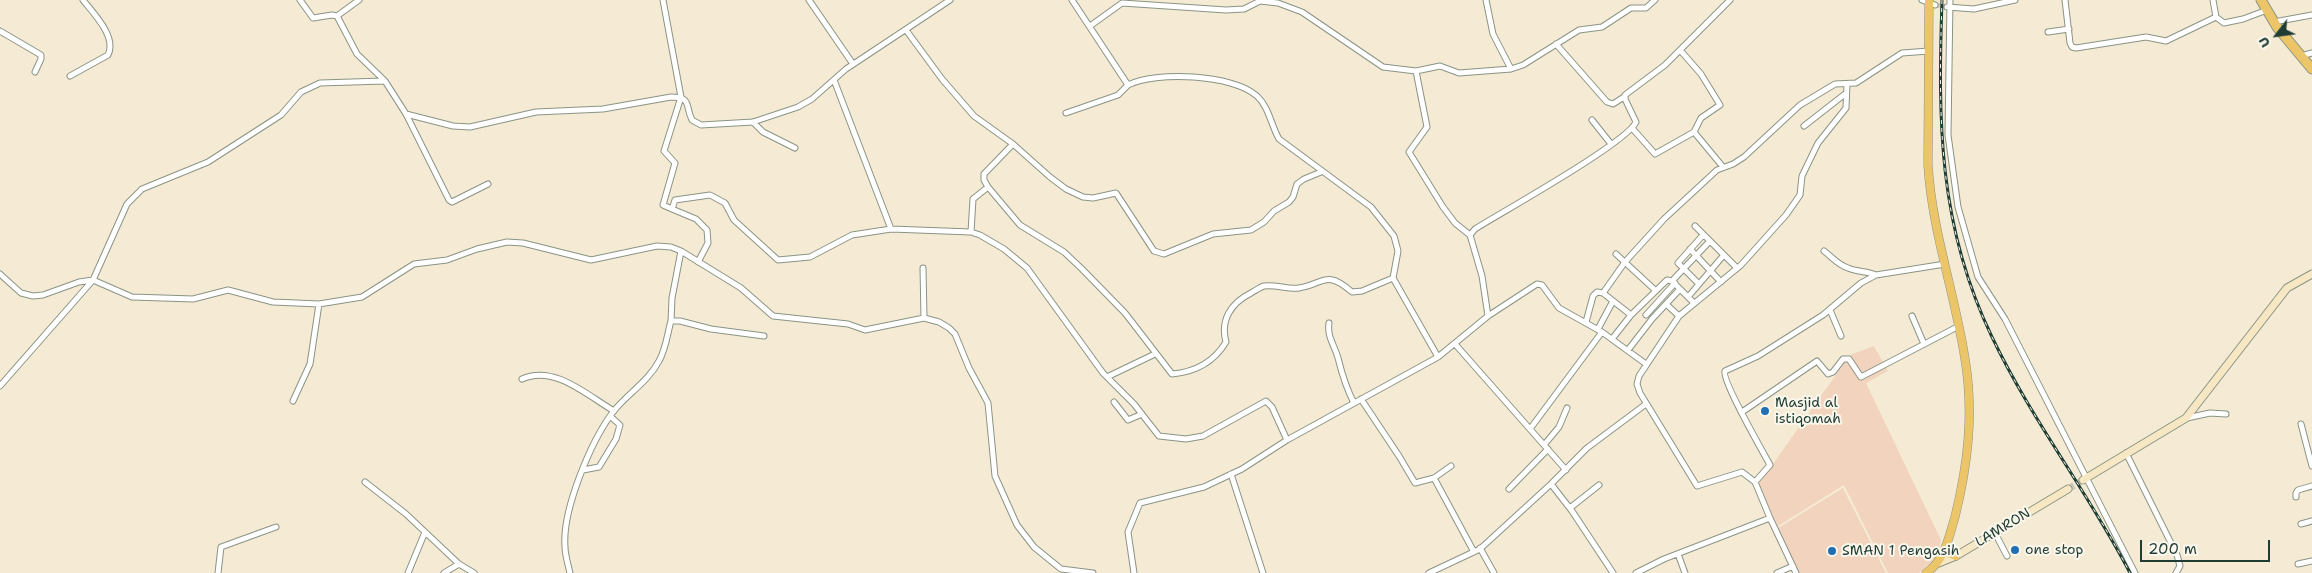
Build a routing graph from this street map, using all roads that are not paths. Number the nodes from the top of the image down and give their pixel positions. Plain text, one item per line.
1 (83, 0) edge
2 (300, 0) edge
3 (359, 0) edge
4 (663, 0) edge
5 (809, 0) edge
6 (1072, 0) edge
7 (1486, 0) edge
8 (1655, 0) edge
9 (1950, 0) edge
10 (2015, 0) edge
11 (2065, 0) edge
12 (2213, 0) edge
13 (2261, 0) edge
14 (947, 1) edge
15 (1727, 1) edge
16 (1929, 2) edge
17 (1948, 7) junction
18 (2267, 10) junction
19 (2312, 15) edge
20 (337, 16) junction
21 (2216, 17) junction
22 (2274, 22) junction
23 (1090, 26) junction
24 (2069, 29) junction
25 (906, 30) junction
26 (0, 31) edge
27 (2048, 32) dead end
28 (1556, 44) junction
29 (1680, 50) junction
30 (1929, 51) junction
31 (2312, 54) edge
32 (2301, 56) junction
33 (852, 64) junction
34 (1511, 69) junction
35 (2312, 69) edge
36 (1416, 71) junction
37 (35, 72) dead end
38 (70, 76) dead end
39 (834, 80) junction
40 (385, 81) junction
41 (1846, 84) junction
42 (1128, 85) junction
43 (1845, 94) junction
44 (681, 97) junction
45 (1624, 97) junction
46 (1066, 113) dead end
47 (406, 114) junction
48 (1592, 120) dead end
49 (753, 122) junction
50 (1804, 126) dead end
51 (1632, 128) junction
52 (1694, 132) junction
53 (1013, 144) junction
54 (1611, 144) junction
55 (795, 148) dead end
56 (1723, 167) junction
57 (1321, 172) junction
58 (488, 184) dead end
59 (988, 187) junction
60 (672, 209) junction
61 (1695, 226) dead end
62 (891, 229) junction
63 (971, 232) junction
64 (1470, 235) junction
65 (1703, 235) junction
66 (1709, 242) junction
67 (1690, 249) junction
68 (681, 251) junction
69 (1824, 251) dead end
70 (1616, 254) dead end
71 (1696, 256) junction
72 (1723, 256) junction
73 (698, 262) junction
74 (1624, 262) junction
75 (1945, 264) junction
76 (923, 268) dead end
77 (1737, 268) junction
78 (1684, 269) junction
79 (1710, 271) junction
80 (0, 274) edge
81 (2312, 274) edge
82 (1876, 275) junction
83 (1393, 278) junction
84 (93, 280) junction
85 (1674, 282) junction
86 (1721, 282) junction
87 (1699, 284) junction
88 (1680, 289) junction
89 (1655, 290) junction
90 (1603, 293) junction
91 (1688, 297) junction
92 (1613, 301) junction
93 (1694, 302) junction
94 (319, 304) junction
95 (1666, 304) junction
96 (1637, 309) junction
97 (1830, 310) junction
98 (1631, 315) junction
99 (1646, 315) junction
100 (1488, 316) junction
101 (1679, 316) junction
102 (1912, 316) dead end
103 (924, 318) junction
104 (1652, 319) junction
105 (671, 321) junction
106 (1586, 322) junction
107 (1329, 323) dead end
108 (1959, 326) junction
109 (1600, 331) junction
110 (764, 336) dead end
111 (1841, 336) dead end
112 (1612, 339) junction
113 (1455, 344) junction
114 (1924, 344) junction
115 (1628, 350) junction
116 (1155, 354) junction
117 (1438, 357) junction
118 (1646, 364) junction
119 (1107, 377) junction
120 (522, 379) dead end
121 (0, 386) edge
122 (1361, 400) junction
123 (293, 401) dead end
124 (1114, 402) dead end
125 (1354, 403) junction
126 (1646, 404) junction
127 (1567, 408) dead end
128 (614, 411) junction
129 (1742, 412) junction
130 (1142, 414) junction
131 (2226, 414) dead end
132 (610, 416) junction
133 (2186, 418) junction
134 (2301, 424) dead end
135 (1530, 429) junction
136 (1287, 440) junction
137 (1546, 447) junction
138 (2126, 453) junction
139 (1451, 466) dead end
140 (2312, 466) edge
141 (583, 470) junction
142 (1566, 470) junction
143 (1231, 474) junction
144 (1434, 478) junction
145 (2085, 478) junction
146 (365, 482) dead end
147 (1755, 482) junction
148 (1551, 484) junction
149 (1599, 485) dead end
150 (2312, 486) edge
151 (1509, 489) dead end
152 (2068, 489) tunnel mouth
153 (2296, 497) dead end
154 (1570, 508) junction
155 (1770, 518) junction
156 (2312, 521) edge
157 (2301, 524) dead end
158 (276, 527) dead end
159 (425, 532) junction
160 (1995, 533) junction
161 (1480, 548) junction
162 (1944, 551) junction
163 (1474, 552) junction
164 (1678, 554) junction
165 (1956, 556) junction
166 (2008, 556) dead end
167 (2312, 561) edge
168 (459, 564) junction
169 (1936, 564) junction
170 (2298, 564) dead end
171 (1793, 566) junction
172 (1929, 572) edge
173 (218, 573) edge
174 (408, 573) edge
175 (444, 573) edge
176 (474, 573) edge
177 (570, 573) edge
178 (1094, 573) edge
179 (1134, 573) edge
180 (1263, 573) edge
181 (1429, 573) edge
182 (1494, 573) edge
183 (1613, 573) edge
184 (1636, 573) edge
185 (1685, 573) edge
186 (1777, 573) edge
187 (1796, 573) edge
188 (2135, 573) edge
189 (2176, 573) edge

1 - 38 street
2 - 20 street
3 - 20 street
4 - 44 street
5 - 33 street
6 - 23 street
7 - 34 street
8 - 28 street
9 - 17 street
10 - 17 street
11 - 24 street
12 - 21 street
13 - 18 highway
14 - 25 street
15 - 29 street
16 - 30 main road
17 - 145 street
18 - 21 street
18 - 22 highway
19 - 22 street
20 - 40 street
21 - 24 street
22 - 32 highway
23 - 36 street
23 - 42 street
24 - 27 street
25 - 33 street
25 - 53 street
26 - 37 street
28 - 34 street
28 - 45 street
29 - 45 street
29 - 52 street
30 - 41 street
30 - 75 main road
31 - 32 street
32 - 35 highway
33 - 39 street
34 - 36 street
36 - 64 street
39 - 49 street
39 - 62 street
40 - 47 street
40 - 84 street
41 - 43 street
41 - 56 street
42 - 46 street
42 - 57 street
43 - 50 street
43 - 77 street
44 - 47 street
44 - 49 street
44 - 60 street
45 - 51 street
47 - 58 street
48 - 54 street
49 - 55 street
51 - 52 street
51 - 54 street
52 - 56 street
53 - 57 street
53 - 59 street
54 - 64 street
56 - 74 street
57 - 83 street
59 - 63 street
59 - 116 street
60 - 62 street
60 - 73 street
61 - 65 street
62 - 63 street
63 - 119 street
64 - 100 street
65 - 66 street
65 - 67 street
66 - 71 street
66 - 72 street
67 - 71 street
67 - 78 street
68 - 73 street
68 - 94 street
68 - 105 street
69 - 82 street
70 - 74 street
71 - 78 street
71 - 79 street
72 - 77 street
72 - 79 street
73 - 103 street
74 - 89 street
74 - 90 street
75 - 82 street
75 - 108 main road
76 - 103 street
77 - 86 street
78 - 85 street
78 - 87 street
79 - 86 street
79 - 87 street
80 - 84 street
81 - 133 street
82 - 97 street
83 - 116 street
83 - 117 street
84 - 94 street
84 - 121 street
85 - 88 street
85 - 89 street
85 - 99 street
86 - 93 street
87 - 91 street
88 - 91 street
88 - 95 street
89 - 96 street
90 - 92 street
90 - 106 street
91 - 93 street
92 - 98 street
92 - 109 street
93 - 101 street
94 - 123 street
95 - 101 street
95 - 104 street
96 - 98 street
96 - 99 street
97 - 111 street
97 - 129 street
98 - 112 street
99 - 104 street
100 - 106 street
100 - 113 street
101 - 118 street
102 - 114 street
103 - 178 street
104 - 115 street
105 - 110 street
105 - 128 street
106 - 109 street
107 - 125 street
108 - 114 street
108 - 162 main road
109 - 112 street
109 - 135 street
112 - 115 street
113 - 117 street
113 - 135 street
114 - 129 street
115 - 118 street
116 - 119 street
117 - 122 street
118 - 126 street
119 - 130 street
120 - 128 street
122 - 125 street
122 - 144 street
124 - 130 street
125 - 136 street
126 - 142 street
126 - 147 street
127 - 137 street
128 - 132 street
129 - 147 street
130 - 136 street
131 - 133 street
132 - 141 street
132 - 141 street
133 - 138 street
134 - 140 street
135 - 137 street
136 - 143 street
137 - 142 street
137 - 151 street
138 - 145 street
138 - 189 street
139 - 144 street
141 - 177 street
142 - 148 street
143 - 179 street
143 - 180 street
144 - 163 street
145 - 188 street
146 - 159 street
147 - 155 street
148 - 154 street
148 - 161 street
149 - 154 street
150 - 153 street
152 - 160 street, LAMRON
154 - 183 street
155 - 164 street
155 - 171 street
156 - 157 street
158 - 173 street
159 - 168 street
159 - 174 street
160 - 165 street, LAMRON
160 - 166 street
161 - 163 street
161 - 182 street
162 - 165 main road
162 - 169 main road
163 - 181 street
164 - 184 street
164 - 185 street
165 - 169 street, LAMRON
167 - 170 street
168 - 175 street
168 - 176 street
169 - 172 main road
171 - 186 street
171 - 187 street

